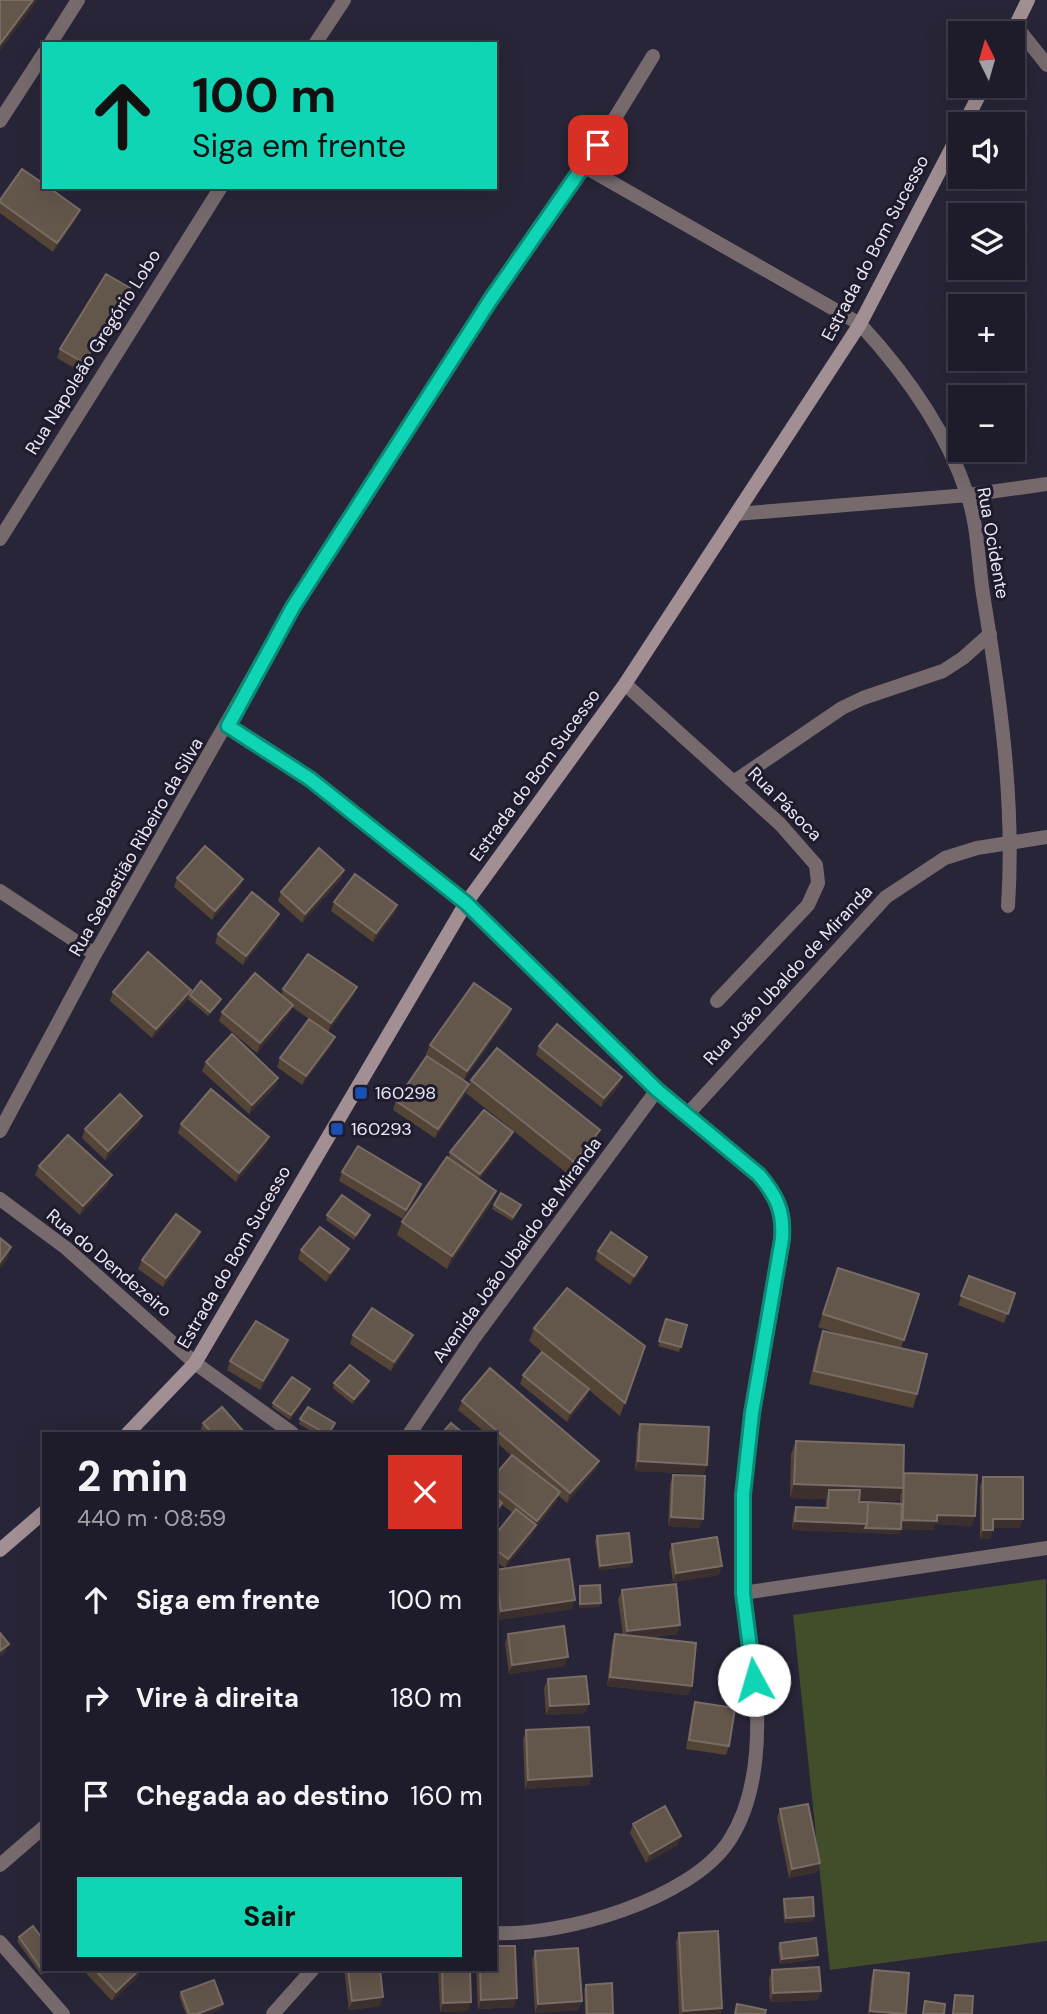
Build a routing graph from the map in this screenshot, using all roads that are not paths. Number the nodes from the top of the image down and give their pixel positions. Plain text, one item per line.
1 (78, 0) edge
2 (344, 0) edge
3 (1028, 0) edge
4 (1018, 21) edge
5 (51, 42) edge
6 (316, 42) edge
7 (1026, 42) edge
8 (42, 56) edge
9 (653, 56) dead end
10 (1047, 65) edge
11 (0, 121) edge
12 (948, 155) edge
13 (585, 167) junction
14 (220, 189) edge
15 (860, 324) junction
16 (1047, 484) edge
17 (968, 495) junction
18 (736, 514) junction
19 (0, 539) edge
20 (990, 634) junction
21 (625, 684) junction
22 (228, 726) junction
23 (735, 781) junction
24 (1047, 837) edge
25 (1012, 841) junction
26 (0, 891) edge
27 (466, 903) junction
28 (1008, 906) dead end
29 (95, 954) junction
30 (717, 1001) dead end
31 (657, 1090) junction
32 (686, 1116) junction
33 (0, 1131) edge
34 (0, 1199) edge
35 (195, 1363) junction
36 (129, 1432) edge
37 (291, 1432) edge
38 (411, 1432) edge
39 (42, 1514) edge
40 (1047, 1548) edge
41 (0, 1550) edge
42 (743, 1593) junction
43 (42, 1829) edge
44 (0, 1865) edge
45 (497, 1933) edge
46 (0, 1942) edge
47 (311, 1971) edge
48 (63, 2014) edge
49 (273, 2014) edge

1 - 5 street
2 - 6 street
3 - 4 street
7 - 10 street
8 - 11 street
9 - 13 street, Rua Sebastião Ribeiro da Silva
12 - 15 street, Estrada do Bom Sucesso
13 - 15 street, Rua Ocidente
13 - 22 street, Rua Sebastião Ribeiro da Silva
14 - 19 street, Rua Napoleão Gregório Lobo
15 - 17 street, Rua Ocidente
15 - 18 street, Estrada do Bom Sucesso
16 - 17 street
17 - 18 street
17 - 20 street, Rua Ocidente
18 - 21 street, Estrada do Bom Sucesso
20 - 23 street
20 - 25 street, Rua Ocidente
21 - 23 street, Rua Pásoca
21 - 27 street, Estrada do Bom Sucesso
22 - 27 street
22 - 29 street, Rua Sebastião Ribeiro da Silva
23 - 30 street, Rua Pásoca
24 - 25 street, Rua João Ubaldo de Miranda
25 - 28 street, Rua Ocidente
25 - 32 street, Rua João Ubaldo de Miranda
26 - 29 street
27 - 31 street
27 - 35 street, Estrada do Bom Sucesso
29 - 33 street, Rua Sebastião Ribeiro da Silva
31 - 32 street
31 - 38 street, Avenida João Ubaldo de Miranda
32 - 42 street
34 - 35 street, Rua do Dendezeiro
35 - 36 street, Estrada do Bom Sucesso
35 - 37 street, Rua do Dendezeiro
39 - 41 street
40 - 42 street
42 - 45 street
43 - 44 street
46 - 48 street
47 - 49 street

